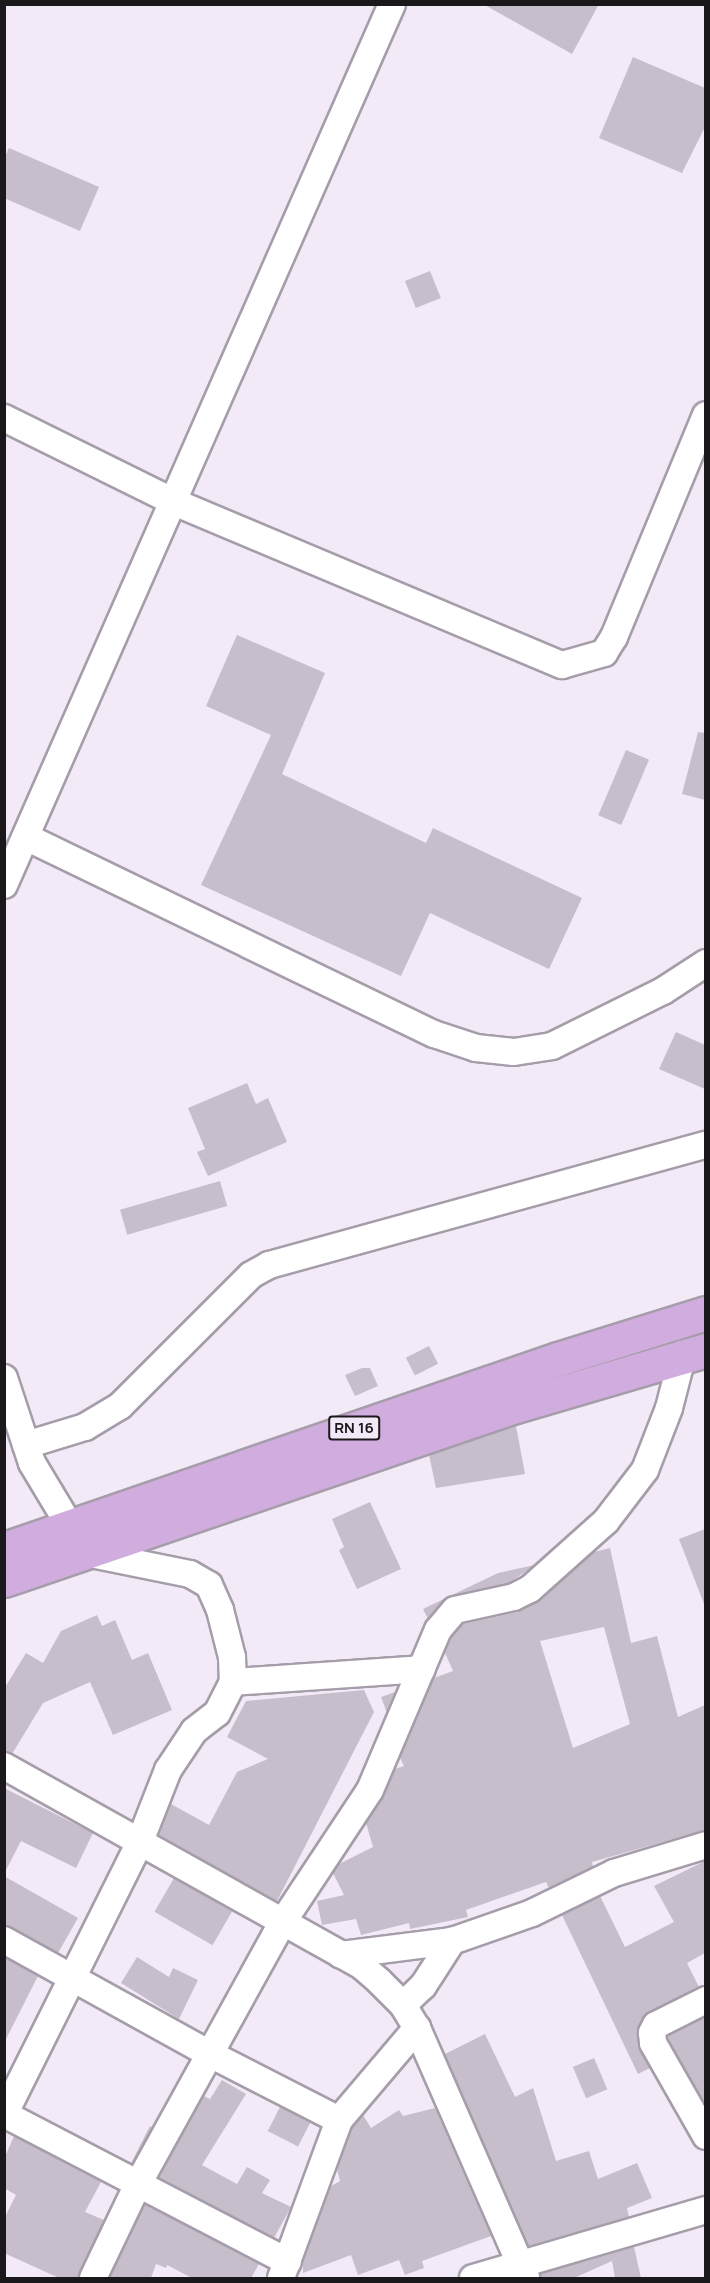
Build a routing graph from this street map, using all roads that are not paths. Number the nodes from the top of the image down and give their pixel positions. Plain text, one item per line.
1 (392, 4) edge
2 (4, 418) edge
3 (702, 430) edge
4 (174, 502) junction
5 (26, 837) junction
6 (4, 885) edge
7 (705, 963) edge
8 (705, 1145) edge
9 (705, 1313) edge
10 (694, 1352) edge
11 (4, 1378) edge
12 (26, 1445) junction
13 (79, 1539) junction
14 (4, 1549) edge
15 (4, 1580) edge
16 (422, 1669) junction
17 (233, 1682) junction
18 (4, 1766) edge
19 (139, 1844) junction
20 (705, 1845) edge
21 (282, 1923) junction
22 (4, 1940) edge
23 (452, 1941) junction
24 (341, 1955) junction
25 (72, 1978) junction
26 (705, 2000) edge
27 (403, 2005) junction
28 (417, 2028) junction
29 (210, 2054) junction
30 (5, 2114) edge
31 (339, 2120) junction
32 (705, 2136) edge
33 (138, 2184) junction
34 (705, 2210) edge
35 (285, 2270) edge
36 (522, 2271) edge
37 (93, 2278) edge
38 (473, 2278) edge

1 - 4 street
2 - 4 street
3 - 4 street
4 - 5 street
5 - 6 street
5 - 7 street
8 - 12 street
9 - 13 main road, RN 16
10 - 13 main road, RN 16
10 - 16 street
11 - 12 street
12 - 13 street
13 - 14 main road, RN 16
13 - 15 main road, RN 16
13 - 17 street
16 - 17 street
16 - 21 street
17 - 19 street
18 - 19 street
19 - 21 street
19 - 25 street
20 - 23 street
21 - 24 street
21 - 29 street
22 - 25 street
23 - 24 street
23 - 27 street
24 - 27 street
25 - 29 street
25 - 30 street
26 - 32 street
27 - 28 street
28 - 31 street
28 - 36 street
29 - 31 street
29 - 33 street
30 - 33 street
31 - 35 street
33 - 35 street
33 - 37 street
34 - 36 street
36 - 38 street

